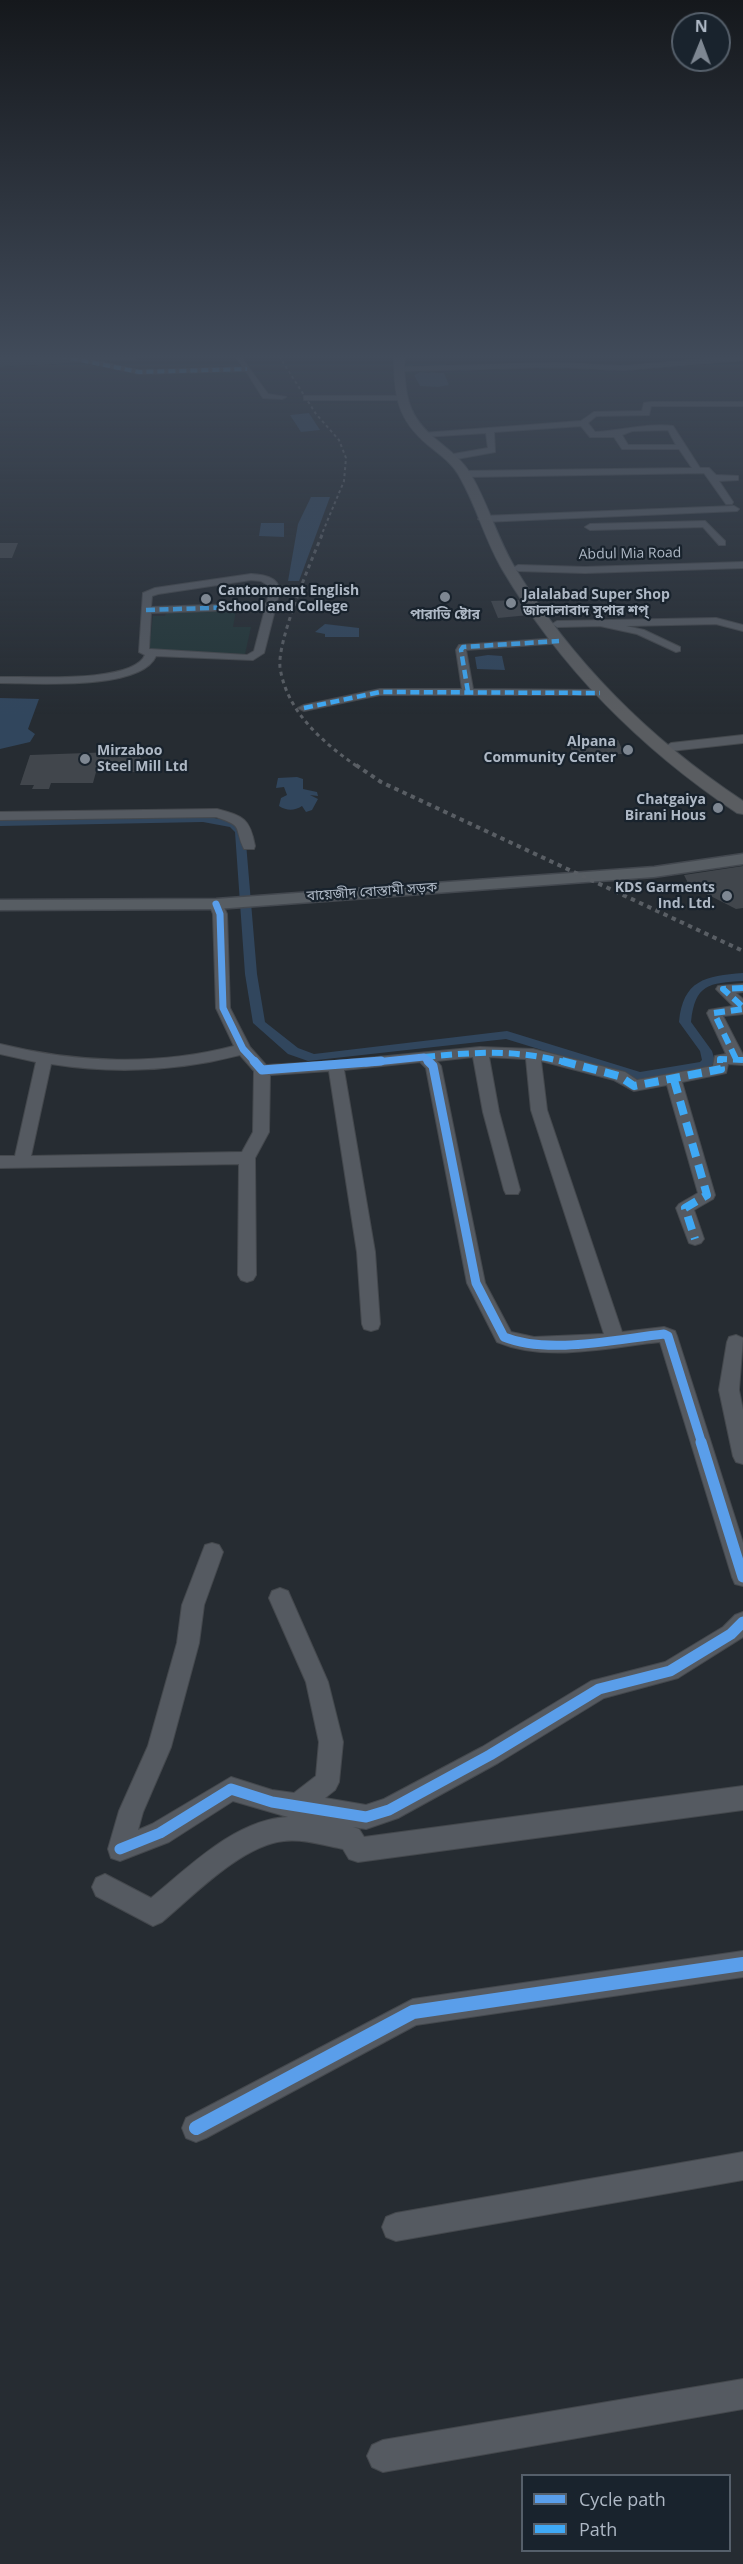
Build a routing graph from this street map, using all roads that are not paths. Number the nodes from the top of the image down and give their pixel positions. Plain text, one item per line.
1 (467, 476) edge
2 (713, 478) joint
3 (735, 478) dead end
4 (488, 518) junction
5 (581, 527) dead end
6 (722, 543) dead end
7 (743, 565) edge
8 (518, 568) junction
9 (271, 606) junction
10 (146, 610) junction
11 (600, 623) junction
12 (557, 624) junction
13 (743, 628) edge
14 (559, 641) junction
15 (676, 649) dead end
16 (151, 654) junction
17 (0, 680) edge
18 (468, 692) junction
19 (600, 693) junction
20 (304, 708) dead end
21 (743, 739) edge
22 (671, 747) junction
23 (743, 801) edge
24 (743, 809) edge
25 (0, 816) edge
26 (249, 846) dead end
27 (743, 847) edge
28 (743, 859) edge
29 (259, 894) junction
30 (0, 895) edge
31 (222, 899) junction
32 (0, 905) edge
33 (743, 988) edge
34 (743, 1008) edge
35 (0, 1049) edge
36 (243, 1049) junction
37 (480, 1052) junction
38 (533, 1054) junction
39 (424, 1057) junction
40 (44, 1059) junction
41 (740, 1059) edge
42 (336, 1066) junction
43 (262, 1070) junction
44 (674, 1080) junction
45 (247, 1158) junction
46 (22, 1161) junction
47 (0, 1162) edge
48 (512, 1190) dead end
49 (695, 1239) dead end
50 (247, 1275) dead end
51 (371, 1324) dead end
52 (615, 1339) junction
53 (736, 1342) dead end
54 (743, 1456) edge
55 (212, 1552) dead end
56 (743, 1577) edge
57 (280, 1598) dead end
58 (743, 1623) edge
59 (743, 1798) edge
60 (297, 1806) junction
61 (105, 1887) dead end
62 (743, 1964) edge
63 (196, 2128) dead end
64 (743, 2166) edge
65 (396, 2227) dead end
66 (743, 2394) edge
67 (383, 2456) dead end

1 - 4 highway
2 - 3 street
2 - 4 street
4 - 8 highway
4 - 14 highway
5 - 6 street
7 - 8 street, Abdul Mia Road
8 - 12 highway
9 - 10 street
9 - 10 street
9 - 16 street
10 - 16 street
11 - 12 street
11 - 13 street
11 - 15 street
12 - 22 highway
14 - 18 street
14 - 19 highway
16 - 17 street
18 - 19 street
18 - 20 street
19 - 24 highway
21 - 22 street
22 - 23 highway
25 - 26 street
27 - 29 main road, বায়েজীদ বোস্তামী সড়ক
28 - 29 main road, বায়েজীদ বোস্তামী সড়ক
29 - 31 main road, বায়েজীদ বোস্তামী সড়ক
30 - 31 main road, বায়েজীদ বোস্তামী সড়ক
31 - 32 main road, বায়েজীদ বোস্তামী সড়ক
31 - 36 street
33 - 34 street
34 - 41 street
35 - 40 street
36 - 40 street
36 - 43 street
37 - 38 street
37 - 39 street
37 - 48 street
38 - 44 street
38 - 52 street
39 - 42 street
39 - 52 street
40 - 46 street
41 - 44 street
42 - 43 street
42 - 51 street
43 - 45 street
44 - 49 street
45 - 46 street
45 - 50 street
46 - 47 street
52 - 56 street
53 - 54 street
55 - 60 street
57 - 60 street
58 - 60 street
59 - 61 street
62 - 63 street
64 - 65 street
66 - 67 street

